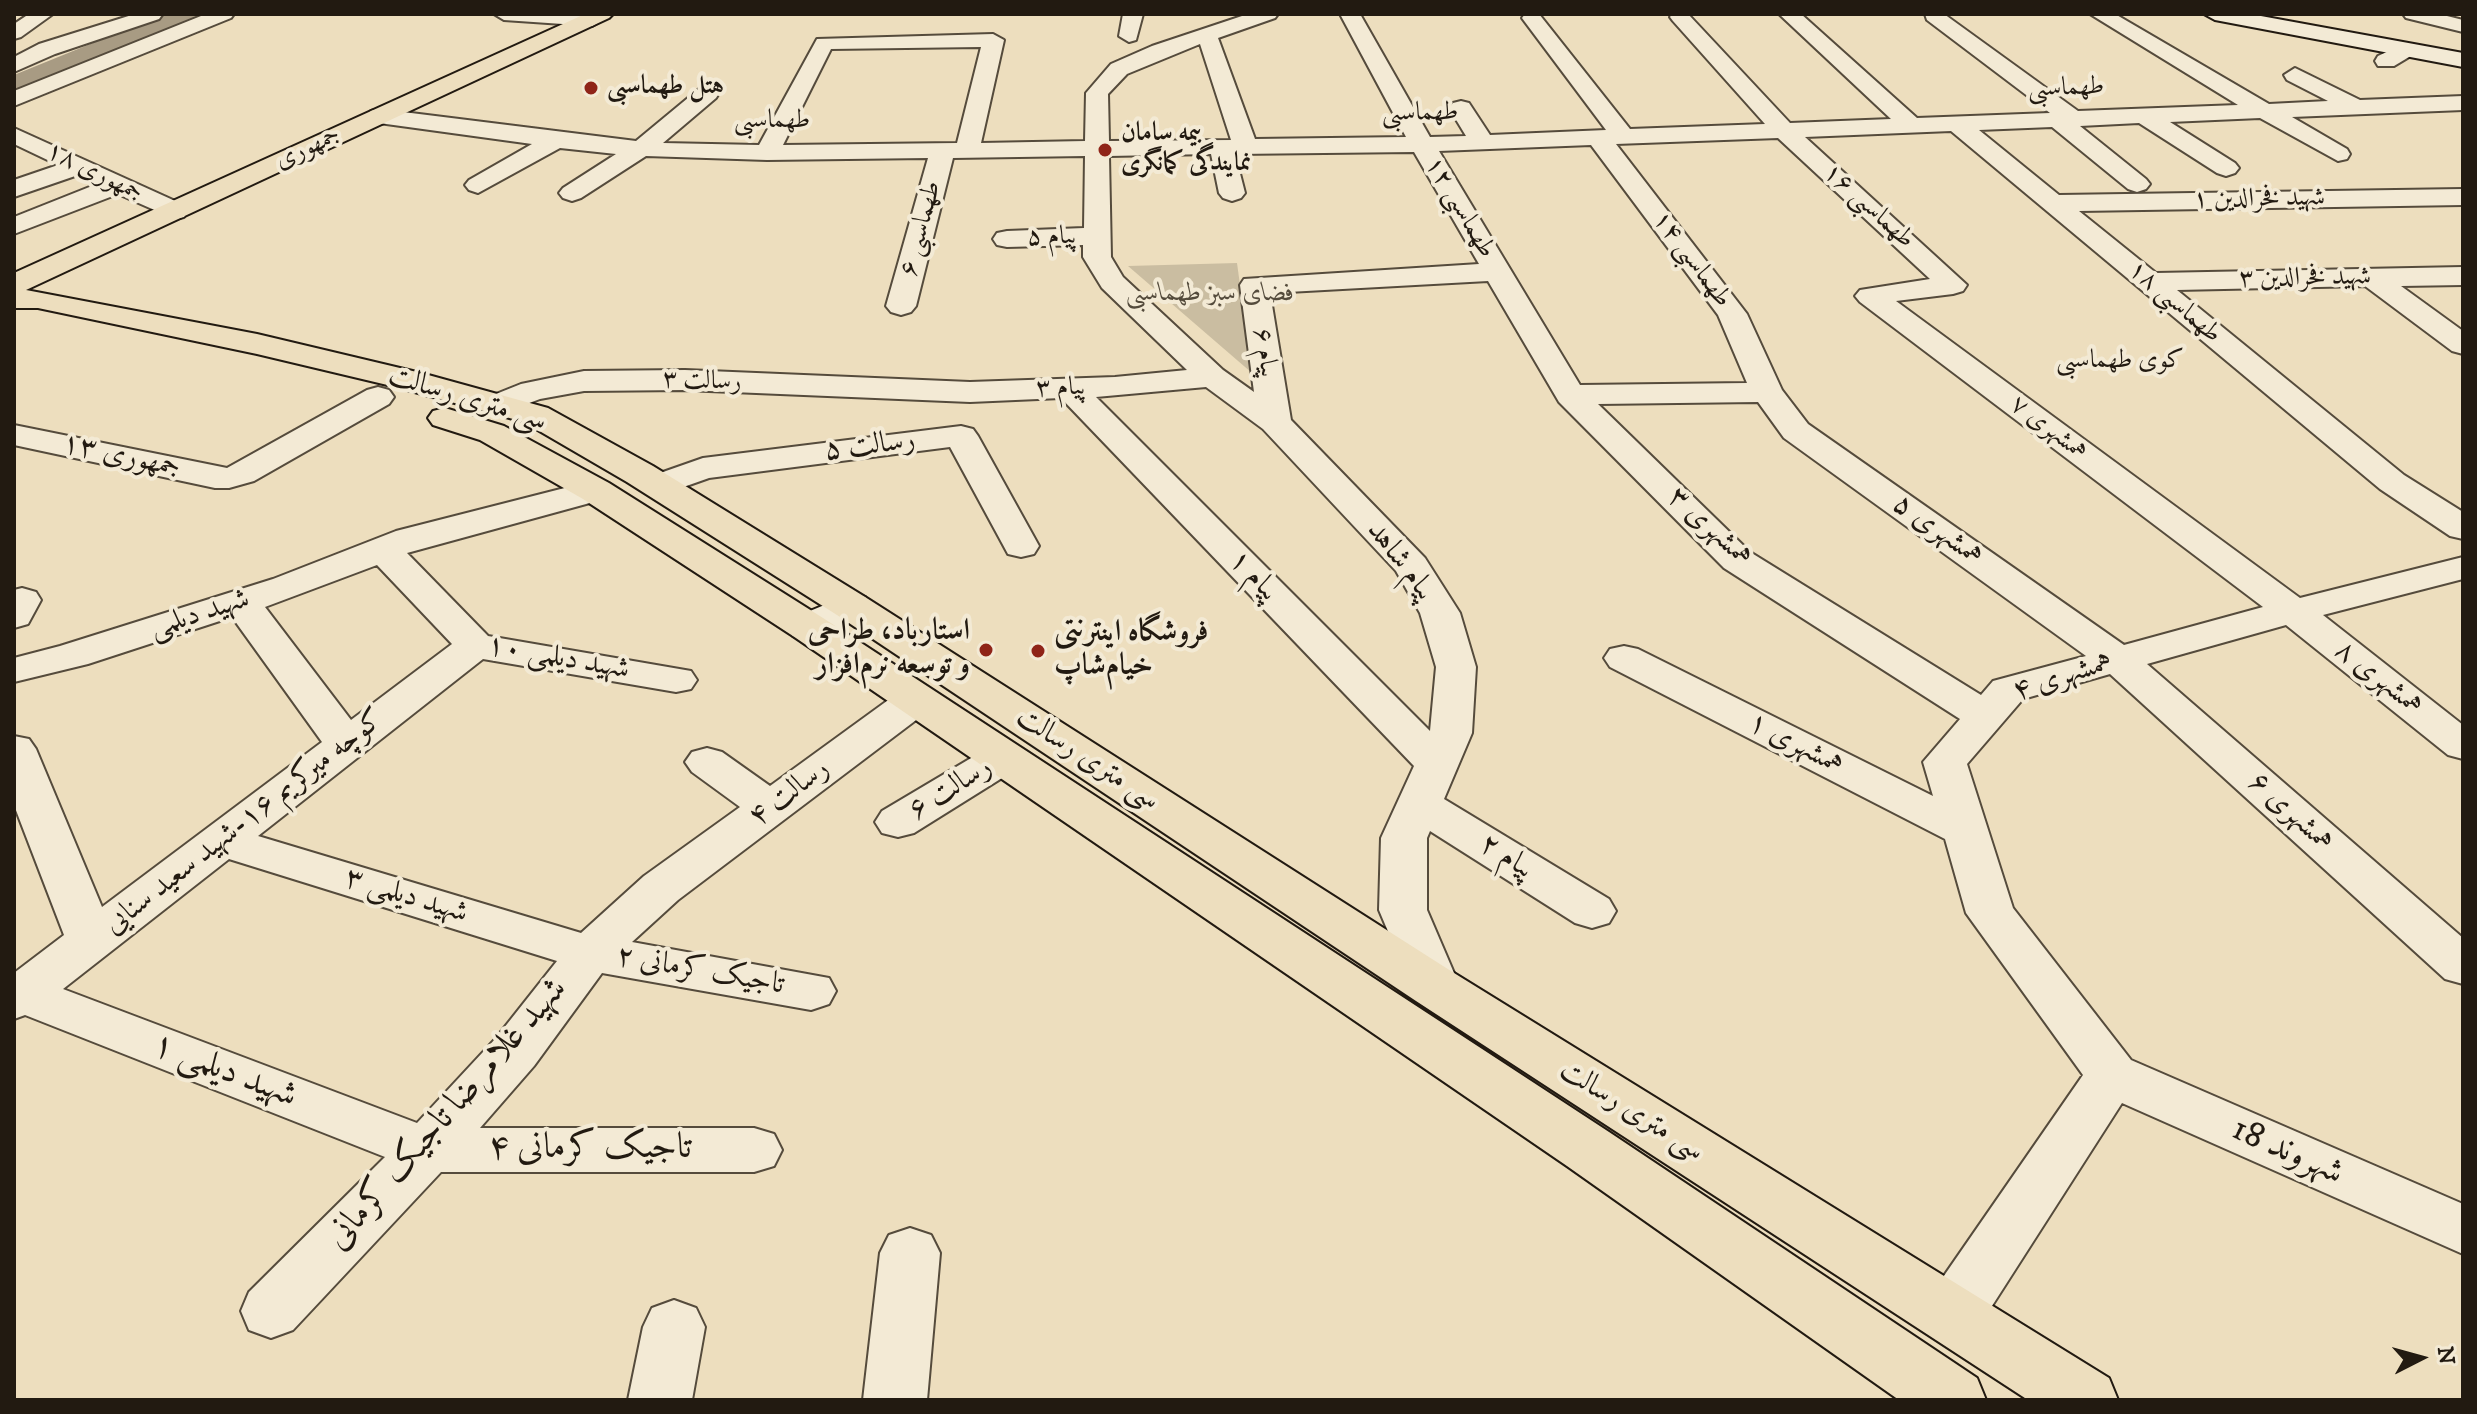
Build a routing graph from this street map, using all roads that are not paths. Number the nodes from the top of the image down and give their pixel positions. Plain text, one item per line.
1 (43, 14) edge
2 (156, 14) edge
3 (224, 14) edge
4 (504, 14) edge
5 (1133, 14) edge
6 (1268, 14) edge
7 (1350, 14) edge
8 (2100, 14) edge
9 (2215, 14) edge
10 (2413, 14) edge
11 (1790, 16) edge
12 (1934, 16) dead end
13 (597, 17) edge
14 (1680, 17) dead end
15 (1532, 18) dead end
16 (2273, 25) junction
17 (2463, 26) edge
18 (14, 33) edge
19 (1207, 35) junction
20 (1129, 36) dead end
21 (2406, 49) junction
22 (2463, 58) edge
23 (2386, 61) dead end
24 (14, 65) edge
25 (2295, 75) dead end
26 (708, 93) dead end
27 (14, 99) edge
28 (2355, 107) junction
29 (1461, 108) dead end
30 (2261, 111) junction
31 (2458, 114) edge
32 (379, 116) junction
33 (2144, 116) junction
34 (2065, 119) junction
35 (1956, 123) junction
36 (1911, 125) junction
37 (1783, 130) junction
38 (1610, 137) junction
39 (557, 140) junction
40 (20, 142) edge
41 (1482, 142) junction
42 (1422, 144) junction
43 (1233, 146) junction
44 (1096, 148) junction
45 (641, 149) junction
46 (954, 151) junction
47 (767, 153) junction
48 (2338, 154) dead end
49 (80, 166) junction
50 (2226, 168) dead end
51 (119, 184) junction
52 (2137, 184) dead end
53 (478, 185) dead end
54 (14, 189) edge
55 (572, 193) dead end
56 (1232, 193) dead end
57 (2463, 197) edge
58 (2055, 203) junction
59 (175, 211) junction
60 (14, 226) edge
61 (1097, 236) junction
62 (1007, 239) dead end
63 (74, 257) junction
64 (14, 272) edge
65 (1497, 272) junction
66 (2463, 276) edge
67 (2371, 277) junction
68 (2148, 282) junction
69 (14, 284) edge
70 (1953, 285) joint
71 (14, 299) edge
72 (901, 306) dead end
73 (14, 319) edge
74 (2463, 345) edge
75 (1212, 377) junction
76 (1070, 389) junction
77 (910, 392) joint
78 (1767, 392) junction
79 (1570, 395) junction
80 (378, 397) junction
81 (497, 405) junction
82 (1275, 422) junction
83 (14, 435) edge
84 (658, 485) junction
85 (596, 491) junction
86 (2463, 528) edge
87 (1021, 546) dead end
88 (383, 549) junction
89 (2463, 568) edge
90 (241, 602) junction
91 (851, 606) junction
92 (2293, 611) junction
93 (808, 627) junction
94 (475, 646) junction
95 (1624, 658) dead end
96 (2118, 660) junction
97 (14, 670) edge
98 (676, 680) dead end
99 (917, 699) junction
100 (1985, 716) junction
101 (347, 745) junction
102 (2463, 746) edge
103 (14, 749) edge
104 (1003, 758) junction
105 (707, 762) dead end
106 (1428, 784) junction
107 (771, 808) junction
108 (898, 822) dead end
109 (1966, 831) junction
110 (222, 841) junction
111 (661, 888) joint
112 (1592, 911) dead end
113 (91, 941) junction
114 (590, 953) junction
115 (2463, 966) edge
116 (1435, 987) junction
117 (811, 991) dead end
118 (18, 997) edge
119 (2112, 1075) junction
120 (427, 1150) junction
121 (754, 1150) dead end
122 (2463, 1230) edge
123 (910, 1253) dead end
124 (271, 1311) dead end
125 (1952, 1315) junction
126 (674, 1327) dead end
127 (660, 1400) edge
128 (895, 1400) edge
129 (1953, 1400) edge
130 (2085, 1400) edge

1 - 18 street
2 - 24 street
3 - 27 street
4 - 13 street
5 - 20 street
6 - 19 street, پیام شاهد
7 - 42 street, ۱۲ طهماسبی
8 - 30 street
9 - 16 main road
10 - 17 street
11 - 36 street
12 - 34 street
13 - 32 main road, جمهوری
14 - 37 street, ۱۶ طهماسبی
15 - 38 street, ۱۴ طهماسبی
16 - 21 main road
16 - 22 main road
19 - 43 street
19 - 44 street, پیام شاهد
21 - 22 main road
21 - 23 street
25 - 28 street
26 - 45 street
28 - 30 street, طهماسبی
28 - 31 street, طهماسبی
29 - 41 street
30 - 33 street, طهماسبی
30 - 48 street
32 - 39 street, طهماسبی
32 - 59 main road, جمهوری
33 - 34 street, طهماسبی
33 - 50 street
34 - 35 street, طهماسبی
34 - 52 street
35 - 36 street, طهماسبی
35 - 58 street, ۱۸ طهماسبی
36 - 37 street, طهماسبی
37 - 38 street, طهماسبی
37 - 70 street, ۱۶ طهماسبی
38 - 41 street, طهماسبی
38 - 78 street, ۱۴ طهماسبی
39 - 45 street, طهماسبی
39 - 53 street
40 - 49 street, جمهوری ۱۸
41 - 42 street, طهماسبی
42 - 43 street, طهماسبی
42 - 65 street, ۱۲ طهماسبی
43 - 44 street, طهماسبی
43 - 56 street
44 - 46 street, طهماسبی
44 - 61 street, پیام شاهد
45 - 47 street, طهماسبی
45 - 55 street
46 - 47 street, طهماسبی
46 - 47 street, ۶ طهماسبی
46 - 72 street, ۶ طهماسبی
49 - 51 street, جمهوری ۱۸
49 - 54 street
51 - 59 street, جمهوری ۱۸
51 - 60 street
57 - 58 street, ۱ شهید فخرالدین
58 - 68 street, ۱۸ طهماسبی
59 - 63 main road, جمهوری
61 - 62 street, ۵ پیام
61 - 75 street, پیام شاهد
63 - 64 main road
63 - 69 main road, جمهوری
65 - 79 street, ۳ همشهری
65 - 82 street, ۶ پیام
66 - 67 street, ۳ شهید فخرالدین
67 - 68 street, ۳ شهید فخرالدین
67 - 74 street
68 - 86 street, ۱۸ طهماسبی
70 - 92 street, ۷ همشهری
71 - 81 main road, سی متری رسالت
73 - 80 main road, سی متری رسالت
75 - 76 street, ۳ پیام
75 - 82 street, پیام شاهد
76 - 77 street, ۳ پیام
76 - 106 street, ۱ پیام
77 - 81 street, ۳ رسالت
78 - 79 street
78 - 96 street, ۵ همشهری
79 - 100 street, ۳ همشهری
80 - 83 street, ۱۳ جمهوری
80 - 85 main road, سی متری رسالت
81 - 84 main road, سی متری رسالت
82 - 106 street, پیام شاهد
84 - 87 street, ۵ رسالت
84 - 91 main road, سی متری رسالت
85 - 88 street, شهید دیلمی
85 - 93 main road, سی متری رسالت
88 - 90 street, شهید دیلمی
88 - 94 street, ۱۰ شهید دیلمی
89 - 92 street, همشهری ۴
90 - 97 street, شهید دیلمی
90 - 101 street
91 - 93 main road
91 - 116 main road, سی متری رسالت
92 - 96 street, همشهری ۴
92 - 102 street, ۸ همشهری
93 - 99 main road, سی متری رسالت
94 - 98 street, ۱۰ شهید دیلمی
94 - 101 street, کوچه میرکریم ۱۶-شهید سعید سنایی
95 - 109 street, ۱ همشهری
96 - 100 street, همشهری ۴
96 - 115 street, ۶ همشهری
99 - 104 main road, سی متری رسالت
99 - 107 street, ۴ رسالت
100 - 109 street, همشهری ۴
101 - 110 street, کوچه میرکریم ۱۶-شهید سعید سنایی
103 - 113 street
104 - 108 street, ۶ رسالت
104 - 129 main road, سی متری رسالت
105 - 107 street
106 - 112 street, ۲ پیام
106 - 116 street, پیام شاهد
107 - 111 street, ۴ رسالت
109 - 119 street, همشهری ۴
110 - 113 street, کوچه میرکریم ۱۶-شهید سعید سنایی
110 - 114 street, شهید دیلمی ۳
111 - 114 street, شهید غلامرضا تاجیک کرمانی
113 - 118 street, کوچه میرکریم ۱۶-شهید سعید سنایی
114 - 117 street, تاجیک کرمانی ۲
114 - 120 street, شهید غلامرضا تاجیک کرمانی
116 - 125 main road, سی متری رسالت
118 - 120 street, شهید دیلمی ۱
119 - 122 street, شهروند 18
119 - 125 street
120 - 121 street, تاجیک کرمانی ۴
120 - 124 street, شهید غلامرضا تاجیک کرمانی
123 - 128 street
125 - 130 main road, سی متری رسالت
126 - 127 street

